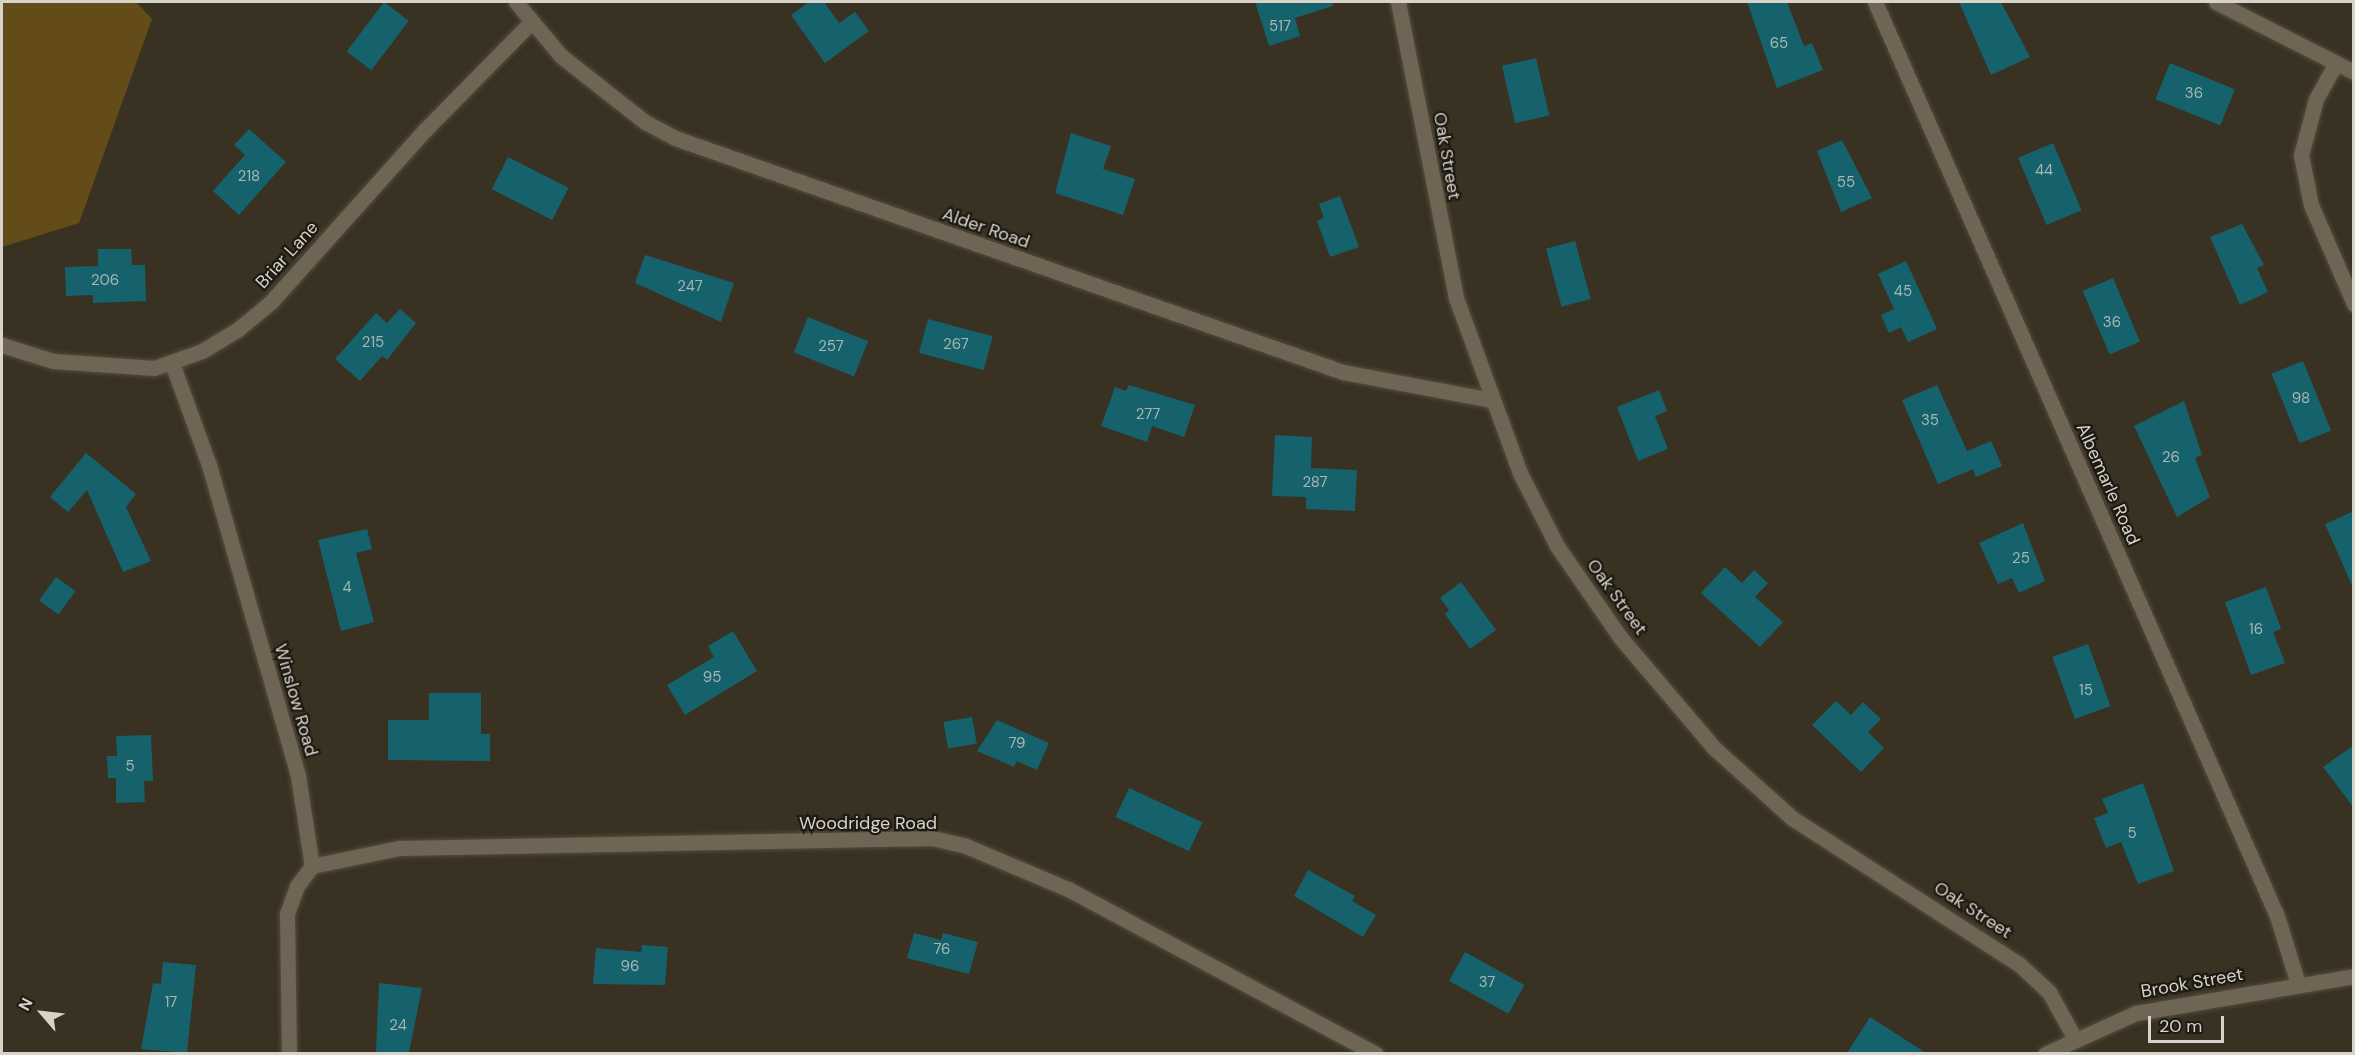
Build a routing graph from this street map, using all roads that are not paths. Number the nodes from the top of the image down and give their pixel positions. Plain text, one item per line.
1 (516, 2) edge
2 (1398, 2) edge
3 (1875, 2) edge
4 (2216, 2) edge
5 (531, 22) junction
6 (2336, 63) junction
7 (2354, 72) edge
8 (2354, 303) edge
9 (2, 345) edge
10 (172, 363) junction
11 (1491, 400) junction
12 (312, 866) junction
13 (2354, 976) edge
14 (2298, 984) junction
15 (2074, 1037) junction
16 (289, 1053) edge
17 (1376, 1053) edge
18 (2045, 1053) edge

1 - 5 street, Alder Road
2 - 11 street, Oak Street
3 - 14 street, Albemarle Road
4 - 6 street
5 - 10 street, Briar Lane
5 - 11 street, Alder Road
6 - 7 street
6 - 8 street
9 - 10 street, Briar Lane
10 - 12 street, Winslow Road
11 - 15 street, Oak Street
12 - 16 street
12 - 17 street, Woodridge Road
13 - 14 street, Brook Street
14 - 15 street, Brook Street
15 - 18 street, Brook Street

